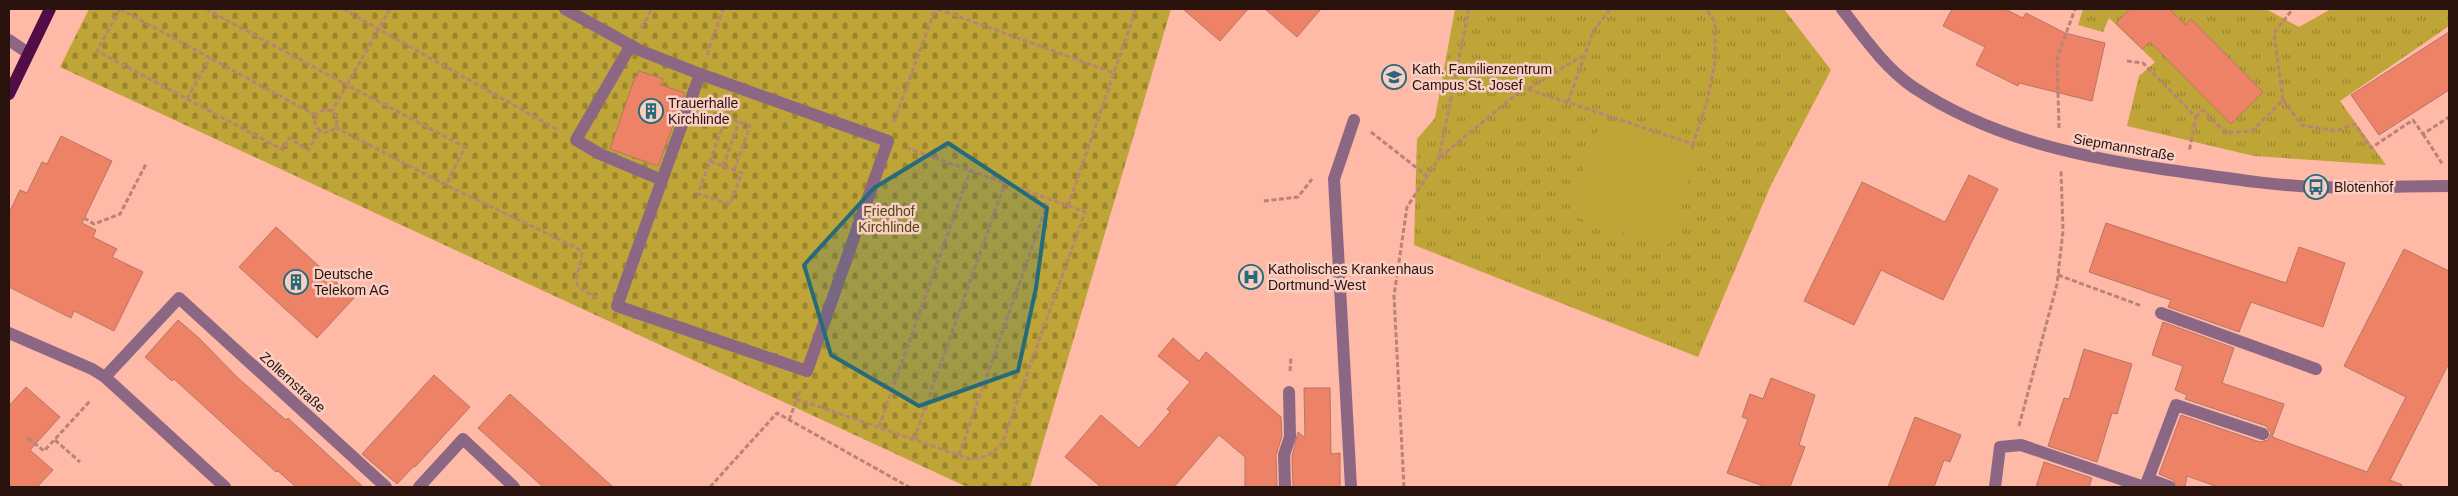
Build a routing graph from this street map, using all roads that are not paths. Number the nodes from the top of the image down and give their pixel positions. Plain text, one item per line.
1 (50, 9) edge
2 (565, 9) edge
3 (1842, 9) edge
4 (9, 40) edge
5 (631, 45) junction
6 (28, 52) junction
7 (700, 74) junction
8 (9, 94) edge
9 (1354, 120) road end
10 (662, 180) junction
11 (2449, 186) edge
12 (2162, 313) road end
13 (9, 333) edge
14 (2316, 369) dead end
15 (105, 377) junction
16 (1289, 392) dead end
17 (2263, 434) dead end
18 (2146, 485) edge
19 (226, 487) edge
20 (386, 487) edge
21 (419, 487) edge
22 (514, 487) edge
23 (1285, 487) edge
24 (1351, 487) edge
25 (1996, 487) edge
26 (2170, 487) edge

1 - 6 main road
2 - 5 street
3 - 11 street, Siepmannstraße
4 - 6 street
5 - 7 street
5 - 10 street
6 - 8 main road
7 - 10 street
7 - 10 street
9 - 24 street
12 - 14 street
13 - 15 street
15 - 19 street
15 - 20 street, Zollernstraße
16 - 23 street
17 - 18 street
18 - 25 street
18 - 26 street
21 - 22 street

